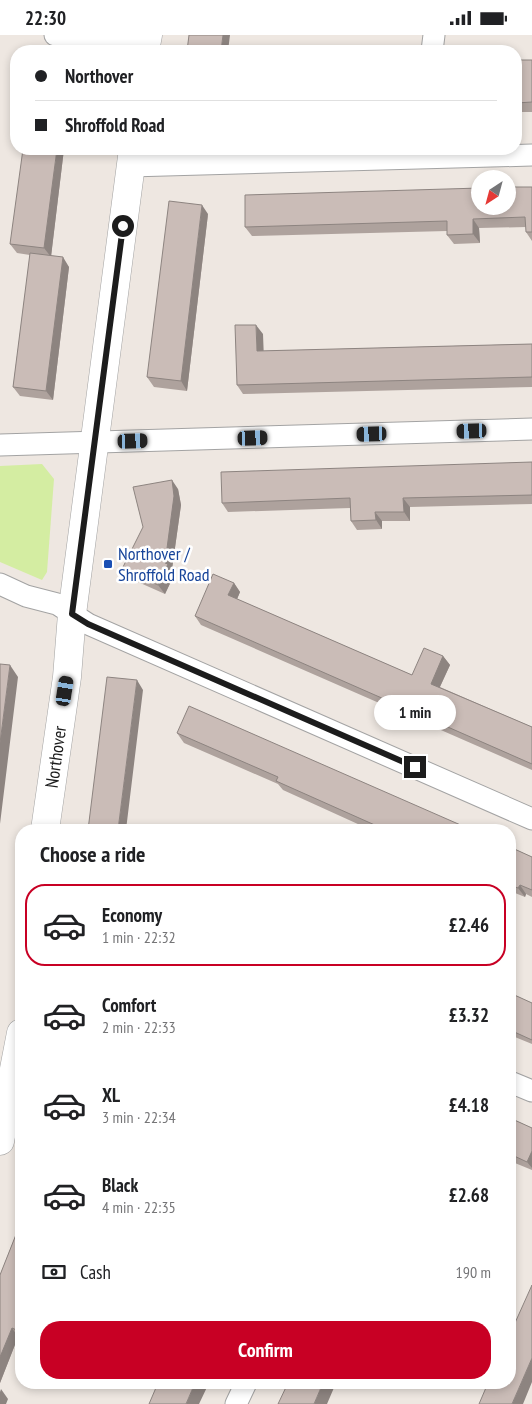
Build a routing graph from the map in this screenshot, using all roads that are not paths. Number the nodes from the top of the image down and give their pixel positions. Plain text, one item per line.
1 (55, 35) edge
2 (146, 44) edge
3 (276, 155) edge
4 (132, 157) edge
5 (532, 429) edge
6 (95, 443) junction
7 (0, 445) edge
8 (0, 584) edge
9 (72, 614) junction
10 (532, 819) edge
11 (47, 824) edge
12 (15, 1059) edge
13 (516, 1084) edge
14 (532, 1091) edge
15 (3, 1112) edge
16 (0, 1141) edge
17 (243, 1389) edge
18 (236, 1404) edge

1 - 2 street
3 - 4 street
4 - 6 street, Northover
5 - 6 street
6 - 7 street
6 - 9 street, Northover
8 - 9 street
9 - 10 street
9 - 11 street, Northover
12 - 15 street
13 - 14 street
15 - 16 street
17 - 18 street

